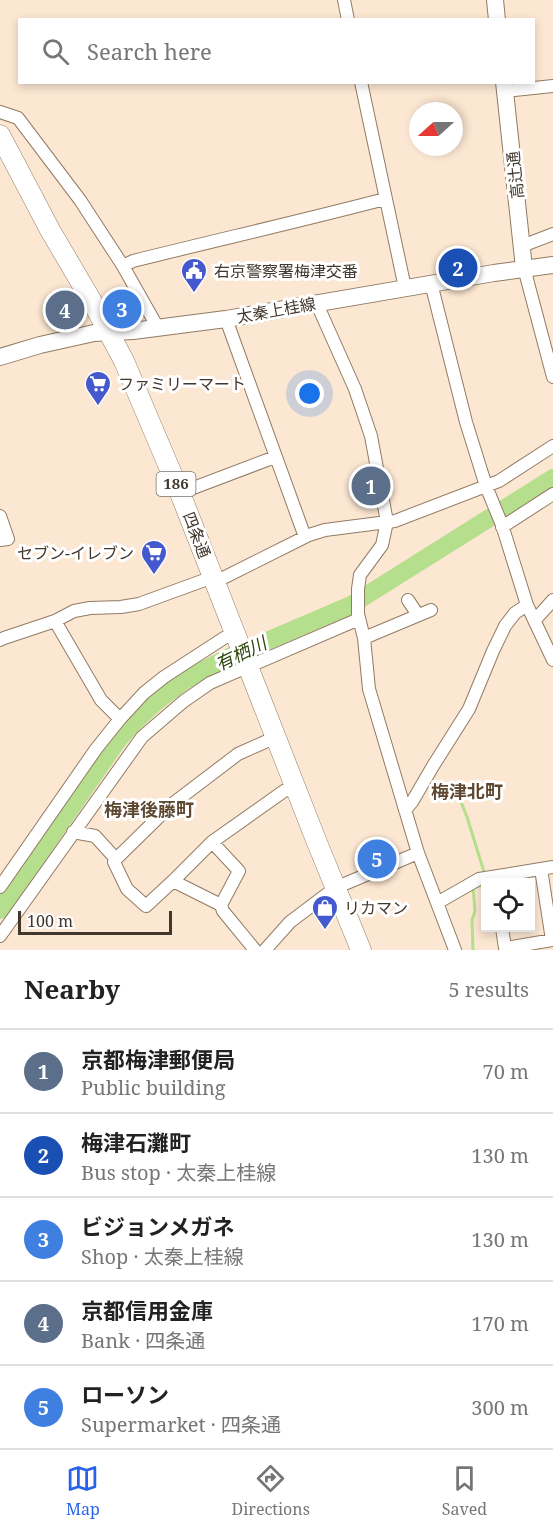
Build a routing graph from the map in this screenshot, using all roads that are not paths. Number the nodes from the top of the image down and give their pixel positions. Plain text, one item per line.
1 (344, 0) edge
2 (495, 0) edge
3 (348, 18) edge
4 (497, 18) edge
5 (361, 84) edge
6 (553, 86) edge
7 (505, 87) edge
8 (0, 112) edge
9 (25, 127) junction
10 (1, 138) edge
11 (385, 199) junction
12 (553, 234) edge
13 (522, 246) junction
14 (553, 265) edge
15 (123, 266) junction
16 (524, 268) junction
17 (431, 283) junction
18 (405, 288) junction
19 (317, 304) junction
20 (226, 319) junction
21 (158, 328) junction
22 (108, 332) junction
23 (0, 357) edge
24 (553, 377) edge
25 (553, 446) edge
26 (275, 457) junction
27 (486, 486) junction
28 (180, 493) junction
29 (553, 494) edge
30 (0, 516) edge
31 (387, 522) junction
32 (502, 526) junction
33 (305, 537) junction
34 (0, 540) edge
35 (214, 580) junction
36 (408, 600) dead end
37 (553, 600) edge
38 (527, 605) junction
39 (431, 610) dead end
40 (418, 615) junction
41 (359, 617) junction
42 (534, 620) junction
43 (56, 621) junction
44 (236, 637) junction
45 (364, 638) junction
46 (0, 640) edge
47 (553, 660) edge
48 (247, 664) junction
49 (120, 719) junction
50 (276, 737) junction
51 (296, 787) junction
52 (405, 810) junction
53 (73, 832) junction
54 (212, 842) junction
55 (418, 853) junction
56 (116, 859) junction
57 (547, 868) edge
58 (502, 878) edge
59 (481, 879) edge
60 (173, 881) junction
61 (0, 886) edge
62 (335, 888) junction
63 (437, 903) junction
64 (221, 905) junction
65 (503, 932) edge
66 (0, 936) edge
67 (553, 940) edge
68 (255, 950) edge
69 (265, 950) edge
70 (361, 950) edge
71 (455, 950) edge

1 - 3 street
2 - 4 main road
5 - 11 street
6 - 7 street
7 - 13 main road, 高辻通
8 - 9 street
9 - 10 street
9 - 15 street
10 - 22 main road, 四条通 / 186
11 - 15 street
11 - 18 street
12 - 13 street
13 - 16 main road, 高辻通
14 - 16 main road, 太秦上桂線
15 - 21 street
16 - 17 main road, 太秦上桂線
16 - 24 street
17 - 18 main road, 太秦上桂線
17 - 27 street
18 - 19 main road, 太秦上桂線
19 - 20 main road, 太秦上桂線
19 - 31 street
20 - 21 main road, 太秦上桂線
20 - 26 street
21 - 22 main road, 太秦上桂線
22 - 23 main road, 太秦上桂線
22 - 28 main road, 四条通 / 186
25 - 27 street
26 - 28 street
26 - 33 street
27 - 31 street
27 - 32 street
28 - 35 main road, 四条通 / 186
29 - 32 street
30 - 34 street
31 - 33 street
31 - 41 street
32 - 38 street
33 - 35 street
35 - 43 street
35 - 44 main road, 四条通 / 186
36 - 40 street
37 - 42 street
38 - 42 street
38 - 52 street
39 - 40 street
40 - 45 street
41 - 45 street
41 - 48 street
42 - 47 street
43 - 46 street
43 - 49 street
44 - 48 main road, 四条通 / 186
44 - 49 street
45 - 52 street
48 - 50 main road, 四条通 / 186
48 - 53 street
49 - 61 street
50 - 51 main road, 四条通 / 186
50 - 56 street
51 - 54 street
51 - 62 main road, 四条通 / 186
52 - 55 street
53 - 56 street
53 - 66 street
54 - 60 street
54 - 64 street
55 - 62 street
55 - 63 street
56 - 60 street
57 - 58 street
57 - 67 street
59 - 63 street
60 - 64 street
62 - 69 street
62 - 70 main road, 四条通 / 186
63 - 71 street
64 - 68 street
65 - 67 street

